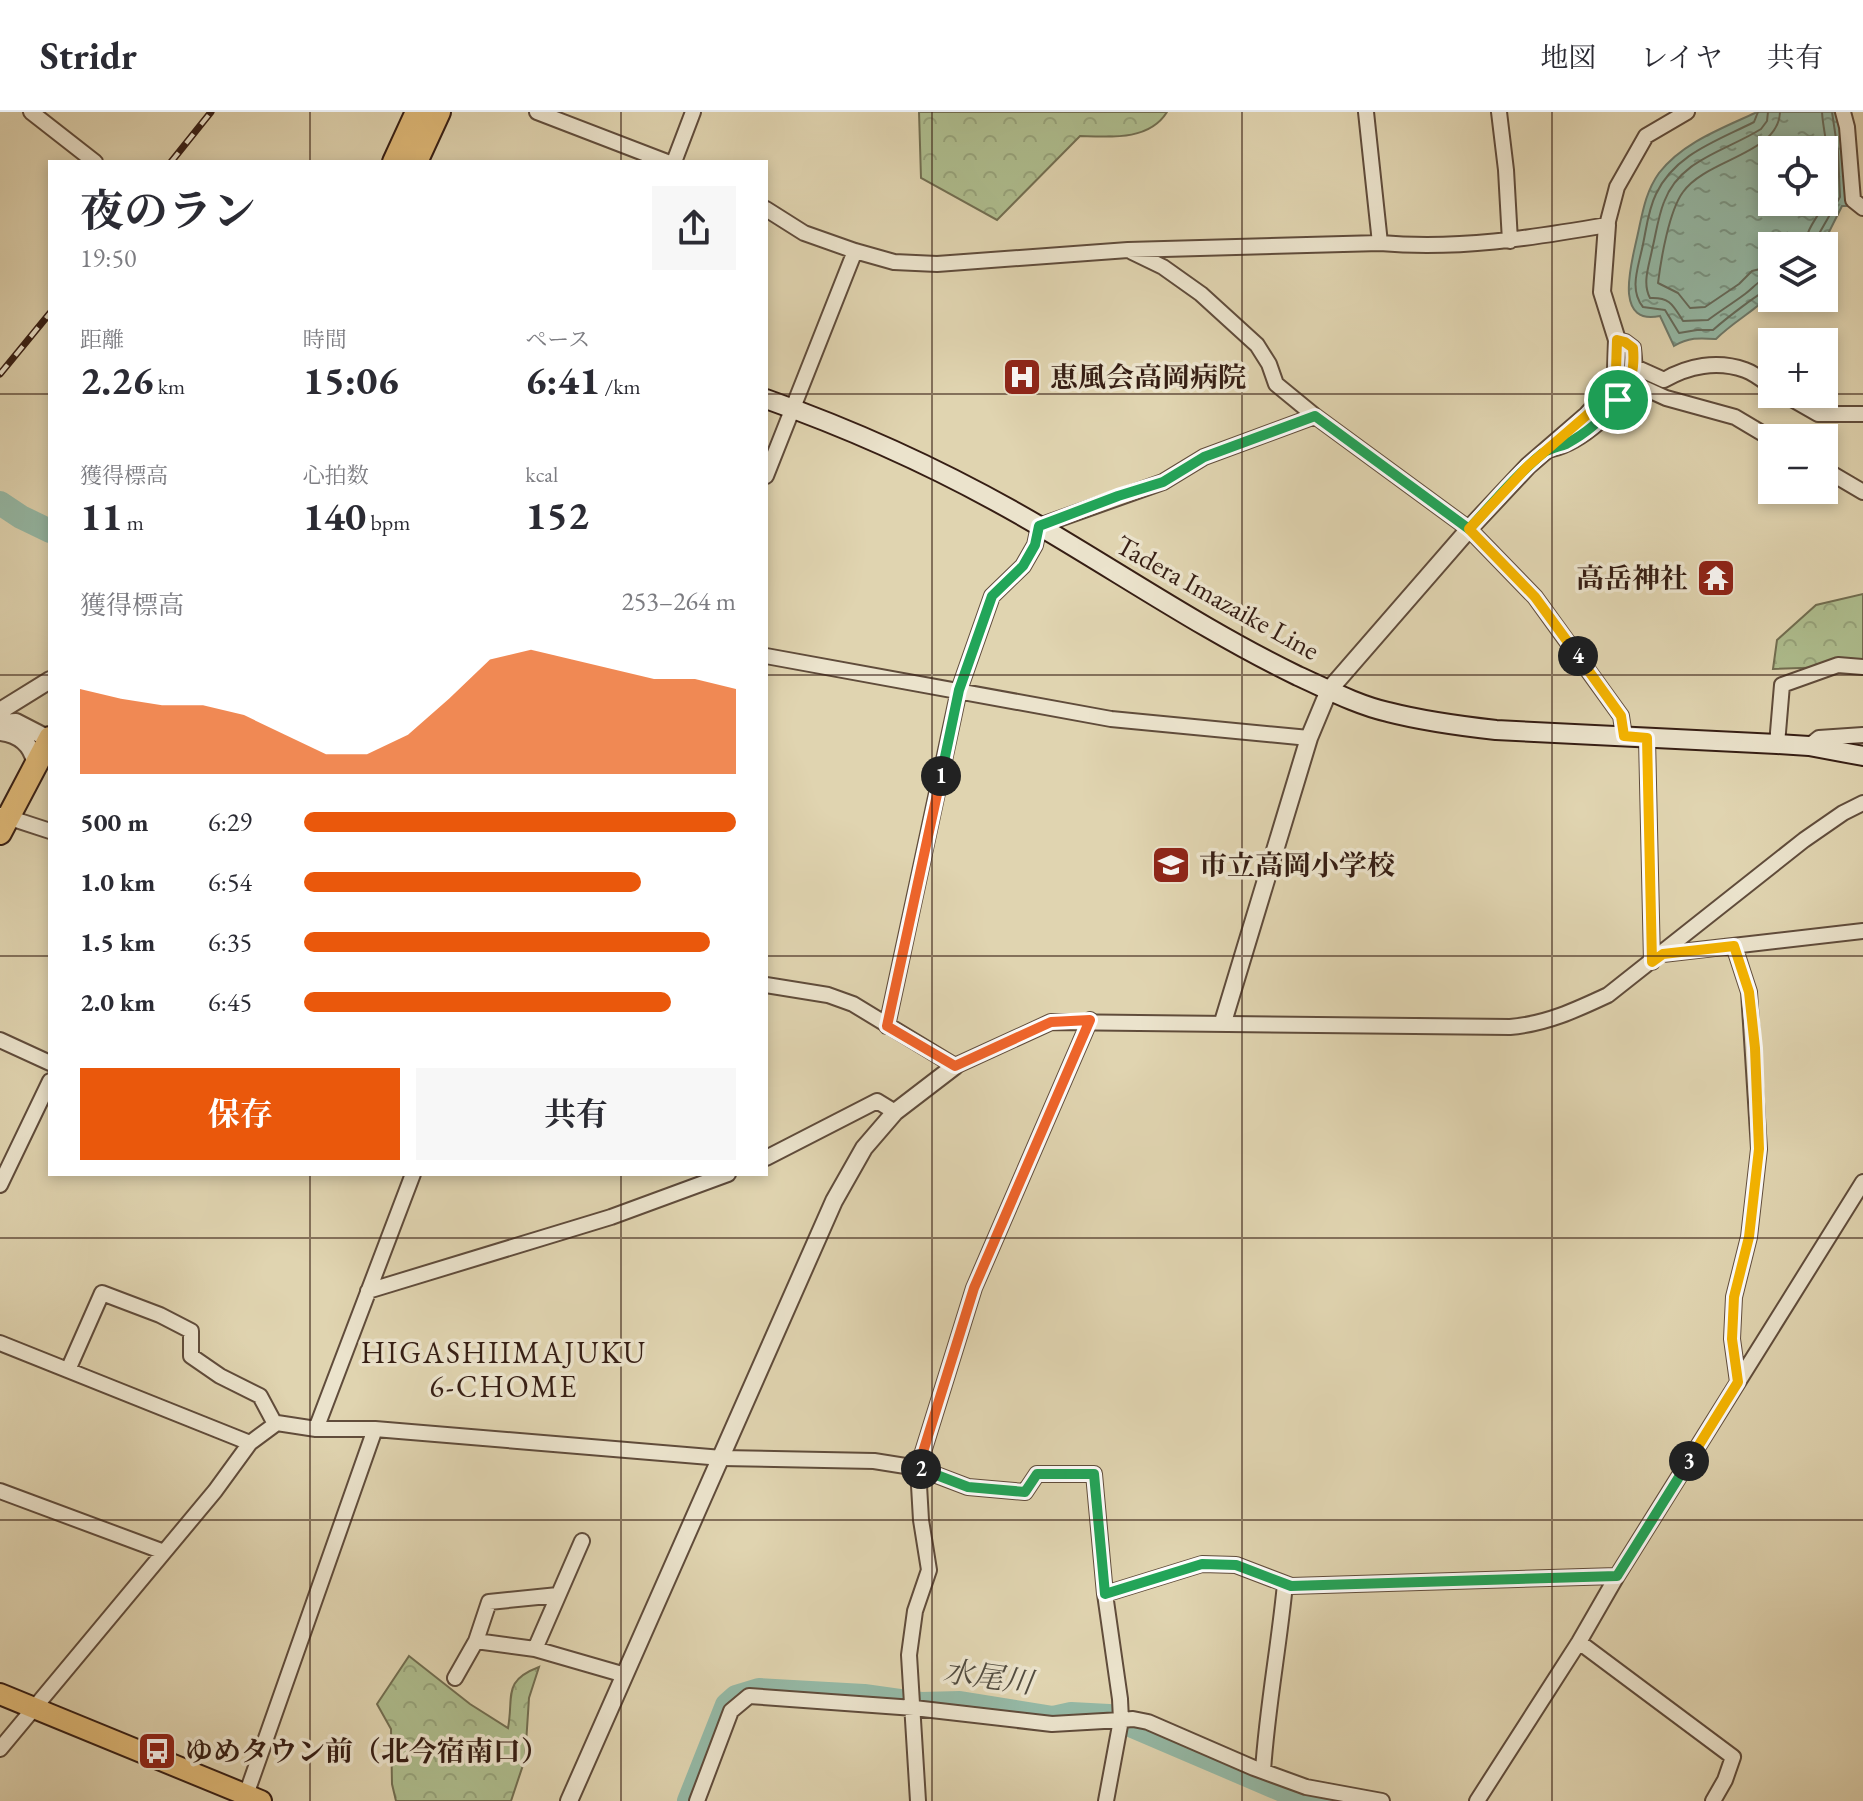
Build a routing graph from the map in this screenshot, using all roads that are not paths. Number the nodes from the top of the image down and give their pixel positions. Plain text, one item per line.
1 (31, 112) edge
2 (417, 112) edge
3 (439, 112) edge
4 (537, 112) edge
5 (693, 112) edge
6 (1366, 112) edge
7 (1499, 112) edge
8 (1687, 112) edge
9 (1843, 112) edge
10 (92, 160) edge
11 (395, 160) edge
12 (417, 160) edge
13 (662, 160) edge
14 (675, 160) edge
15 (1863, 208) edge
16 (768, 210) edge
17 (1607, 225) junction
18 (1510, 241) junction
19 (1380, 243) junction
20 (1128, 250) junction
21 (855, 251) junction
22 (1617, 340) junction
23 (1633, 374) junction
24 (1758, 378) edge
25 (768, 400) edge
26 (1808, 408) edge
27 (793, 409) junction
28 (1862, 411) edge
29 (1315, 416) junction
30 (1758, 431) edge
31 (1548, 450) junction
32 (768, 471) edge
33 (1838, 477) edge
34 (1863, 492) edge
35 (1039, 526) junction
36 (1469, 529) junction
37 (768, 656) edge
38 (1863, 667) edge
39 (48, 681) edge
40 (959, 690) junction
41 (1329, 690) junction
42 (0, 711) edge
43 (0, 723) edge
44 (0, 732) edge
45 (1863, 735) edge
46 (1624, 736) junction
47 (48, 738) edge
48 (1309, 738) junction
49 (1647, 738) junction
50 (48, 742) edge
51 (1777, 744) junction
52 (1809, 746) junction
53 (1863, 756) edge
54 (35, 762) junction
55 (1863, 803) edge
56 (2, 821) edge
57 (48, 831) edge
58 (1863, 931) edge
59 (1734, 946) junction
60 (1657, 958) junction
61 (768, 985) edge
62 (1090, 1020) junction
63 (1223, 1022) junction
64 (887, 1026) junction
65 (0, 1040) edge
66 (48, 1062) edge
67 (955, 1066) junction
68 (48, 1085) edge
69 (895, 1112) junction
70 (768, 1157) edge
71 (412, 1176) edge
72 (723, 1176) edge
73 (1863, 1182) edge
74 (0, 1185) edge
75 (368, 1291) junction
76 (0, 1343) edge
77 (68, 1370) junction
78 (1738, 1382) junction
79 (275, 1424) junction
80 (316, 1429) junction
81 (375, 1429) junction
82 (250, 1443) junction
83 (722, 1458) junction
84 (918, 1468) junction
85 (0, 1491) edge
86 (582, 1541) dead end
87 (164, 1552) junction
88 (1617, 1576) junction
89 (1285, 1584) junction
90 (1105, 1594) junction
91 (558, 1595) junction
92 (476, 1641) junction
93 (1579, 1642) junction
94 (535, 1649) junction
95 (625, 1675) junction
96 (455, 1678) dead end
97 (0, 1694) edge
98 (913, 1701) junction
99 (34, 1707) junction
100 (1121, 1720) junction
101 (0, 1749) edge
102 (1263, 1771) junction
103 (257, 1799) edge
104 (569, 1801) edge
105 (697, 1801) edge
106 (918, 1801) edge
107 (1106, 1801) edge
108 (1382, 1801) edge
109 (1477, 1801) edge
110 (1713, 1801) edge

1 - 10 street
2 - 11 highway
3 - 12 highway
4 - 13 street
5 - 14 street
6 - 19 street
7 - 18 street
8 - 17 street
9 - 15 street
16 - 21 street
17 - 18 street
17 - 22 street
18 - 19 street
19 - 20 street
20 - 21 street
20 - 29 street
21 - 27 street
22 - 23 street
22 - 31 street
23 - 24 street
23 - 30 street
23 - 31 street
25 - 27 main road, Tadera Imazaike Line
26 - 28 street
27 - 32 street
27 - 35 main road, Tadera Imazaike Line
29 - 35 street
29 - 36 street
31 - 36 street
33 - 34 street
35 - 40 street
35 - 41 main road, Tadera Imazaike Line
36 - 41 street
36 - 46 street
37 - 40 street
38 - 51 street
39 - 42 street
40 - 48 street
40 - 64 street
41 - 46 main road, Tadera Imazaike Line
41 - 48 street
43 - 47 street
44 - 54 street
45 - 52 street
46 - 49 main road, Tadera Imazaike Line
48 - 63 street
49 - 51 main road, Tadera Imazaike Line
49 - 60 street
50 - 54 highway
51 - 52 main road, Tadera Imazaike Line
52 - 53 main road, Tadera Imazaike Line
54 - 56 highway
55 - 60 street
56 - 57 street
58 - 59 street
59 - 60 street
59 - 78 street
60 - 63 street
61 - 64 street
62 - 63 street
62 - 67 street
62 - 84 street
64 - 67 street
65 - 66 street
67 - 69 street
68 - 74 street
69 - 70 street
69 - 83 street
71 - 75 street
72 - 75 street
73 - 78 street
75 - 80 street
76 - 77 street
77 - 79 street
77 - 82 street
78 - 88 street
79 - 80 street
79 - 82 street
80 - 81 street
81 - 83 street
81 - 103 street
82 - 87 street
83 - 84 street
83 - 95 street
84 - 90 street
84 - 98 street
85 - 87 street
86 - 91 street
87 - 99 street
88 - 89 street
88 - 93 street
89 - 90 street
89 - 102 street
90 - 100 street
91 - 92 street
91 - 94 street
92 - 94 street
92 - 96 street
93 - 109 street
93 - 110 street
94 - 95 street
95 - 104 street
97 - 99 main road
98 - 100 street
98 - 105 street
98 - 106 street
99 - 101 street
99 - 103 main road
100 - 102 street
100 - 107 street
102 - 108 street

